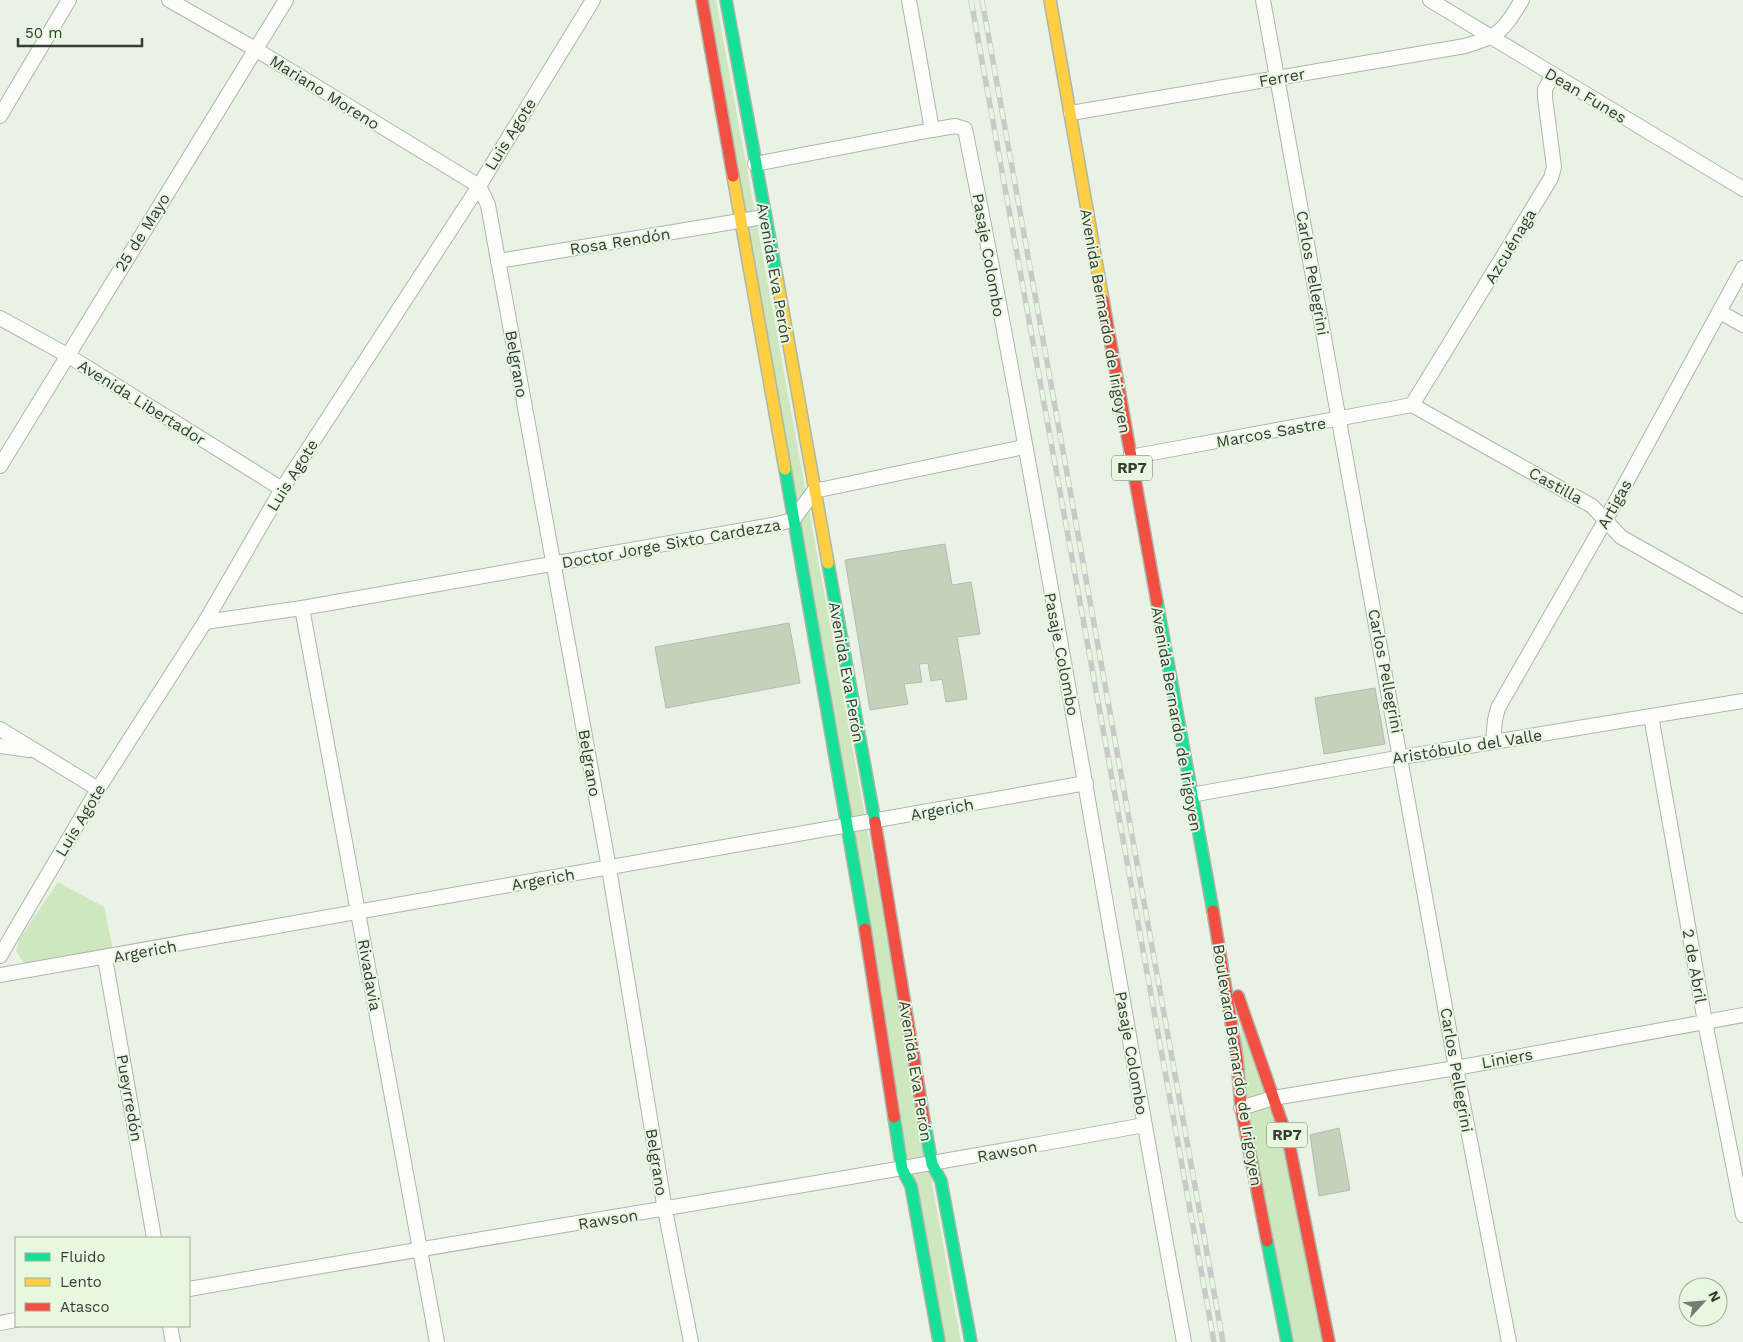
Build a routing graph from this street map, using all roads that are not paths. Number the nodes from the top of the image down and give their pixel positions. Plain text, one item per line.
1 (69, 0) edge
2 (169, 0) edge
3 (286, 0) edge
4 (593, 0) edge
5 (702, 0) edge
6 (726, 0) edge
7 (909, 0) edge
8 (1050, 0) edge
9 (1264, 0) edge
10 (1430, 0) edge
11 (1522, 0) edge
12 (1492, 38) junction
13 (255, 49) junction
14 (1553, 75) junction
15 (1278, 78) junction
16 (1071, 113) junction
17 (0, 116) edge
18 (932, 130) junction
19 (755, 164) junction
20 (478, 186) junction
21 (1743, 189) edge
22 (764, 217) junction
23 (741, 221) junction
24 (498, 261) junction
25 (1743, 268) edge
26 (1720, 312) junction
27 (0, 318) edge
28 (1743, 325) edge
29 (67, 355) junction
30 (1412, 405) junction
31 (1339, 419) junction
32 (1024, 447) junction
33 (1130, 457) junction
34 (0, 466) edge
35 (282, 489) junction
36 (814, 491) junction
37 (793, 520) junction
38 (1605, 521) junction
39 (554, 564) junction
40 (1743, 606) edge
41 (302, 608) junction
42 (205, 622) junction
43 (1743, 701) edge
44 (1651, 716) junction
45 (0, 729) edge
46 (1493, 742) junction
47 (0, 746) edge
48 (35, 751) junction
49 (1402, 757) junction
50 (1086, 784) junction
51 (98, 789) junction
52 (1191, 795) junction
53 (874, 820) junction
54 (848, 825) junction
55 (609, 868) junction
56 (358, 912) junction
57 (1218, 936) junction
58 (0, 956) edge
59 (105, 958) junction
60 (0, 975) edge
61 (1743, 1015) edge
62 (1705, 1022) junction
63 (1456, 1068) junction
64 (1274, 1098) junction
65 (1241, 1108) junction
66 (1144, 1125) junction
67 (932, 1164) junction
68 (902, 1169) junction
69 (665, 1210) junction
70 (1743, 1215) edge
71 (154, 1237) edge
72 (420, 1248) junction
73 (190, 1289) edge
74 (15, 1320) edge
75 (0, 1323) edge
76 (170, 1327) edge
77 (173, 1342) edge
78 (437, 1342) edge
79 (691, 1342) edge
80 (939, 1342) edge
81 (971, 1342) edge
82 (1184, 1342) edge
83 (1287, 1342) edge
84 (1329, 1342) edge
85 (1509, 1342) edge

1 - 17 street
2 - 13 street, Mariano Moreno
3 - 13 street, 25 de Mayo
4 - 20 street, Luis Agote
5 - 23 street, Avenida Eva Perón
6 - 19 street, Avenida Eva Perón
7 - 18 street
8 - 16 street, Avenida Bernardo de Irigoyen / RP7
9 - 15 street, Carlos Pellegrini
10 - 12 street, Dean Funes
11 - 12 street
12 - 14 street, Dean Funes
12 - 15 street, Ferrer
13 - 20 street, Mariano Moreno
13 - 29 street, 25 de Mayo
14 - 21 street, Dean Funes
14 - 30 street, Azcuénaga
15 - 16 street, Ferrer
15 - 31 street, Carlos Pellegrini
16 - 33 street, Avenida Bernardo de Irigoyen / RP7
18 - 19 street
18 - 32 street, Pasaje Colombo
19 - 22 street, Avenida Eva Perón
20 - 24 street, Belgrano
20 - 35 street, Luis Agote
22 - 23 street, Rosa Rendón
22 - 36 street, Avenida Eva Perón
23 - 24 street, Rosa Rendón
23 - 37 street, Avenida Eva Perón
24 - 39 street, Belgrano
25 - 26 street, Artigas
26 - 28 street
26 - 38 street, Artigas
27 - 29 street, Avenida Libertador
29 - 34 street, 25 de Mayo
29 - 35 street, Avenida Libertador
30 - 31 street, Marcos Sastre
30 - 38 street, Castilla
31 - 33 street, Marcos Sastre
31 - 49 street, Carlos Pellegrini
32 - 36 street
32 - 50 street, Pasaje Colombo
33 - 52 street, Avenida Bernardo de Irigoyen / RP7
35 - 42 street, Luis Agote
36 - 37 street, Doctor Jorge Sixto Cardezza
36 - 53 street, Avenida Eva Perón
37 - 39 street, Doctor Jorge Sixto Cardezza
37 - 54 street, Avenida Eva Perón
38 - 40 street, Castilla
38 - 46 street, Artigas
39 - 41 street, Doctor Jorge Sixto Cardezza
39 - 55 street, Belgrano
41 - 42 street, Doctor Jorge Sixto Cardezza
41 - 56 street, Rivadavia
42 - 51 street, Luis Agote
43 - 44 street, Aristóbulo del Valle
44 - 46 street, Aristóbulo del Valle
44 - 62 street, 2 de Abril
45 - 48 street
46 - 49 street, Aristóbulo del Valle
47 - 48 street
48 - 51 street
49 - 52 street, Aristóbulo del Valle
49 - 63 street, Carlos Pellegrini
50 - 53 street, Argerich
50 - 66 street, Pasaje Colombo
51 - 58 street, Luis Agote
52 - 57 street, Avenida Bernardo de Irigoyen / RP7
53 - 54 street, Argerich
53 - 67 street, Avenida Eva Perón
54 - 55 street, Argerich
54 - 68 street, Avenida Eva Perón
55 - 56 street, Argerich
55 - 69 street, Belgrano
56 - 59 street, Argerich
56 - 72 street, Rivadavia
57 - 64 street, Boulevard Bernardo de Irigoyen / RP7
57 - 65 street, Boulevard Bernardo de Irigoyen / RP7
59 - 60 street, Argerich
59 - 71 street, Pueyrredón
61 - 62 street, Liniers
62 - 63 street, Liniers
62 - 70 street, 2 de Abril
63 - 64 street, Liniers
63 - 85 street, Carlos Pellegrini
64 - 65 street, Liniers
64 - 84 street, Boulevard Bernardo de Irigoyen / RP7
65 - 83 street, Boulevard Bernardo de Irigoyen / RP7
66 - 67 street, Rawson
66 - 82 street, Pasaje Colombo
67 - 68 street, Rawson
67 - 81 street, Avenida Eva Perón
68 - 69 street, Rawson
68 - 80 street, Avenida Eva Perón
69 - 72 street, Rawson
69 - 79 street, Belgrano
72 - 73 street, Rawson
72 - 78 street, Rivadavia
74 - 75 street
76 - 77 street

